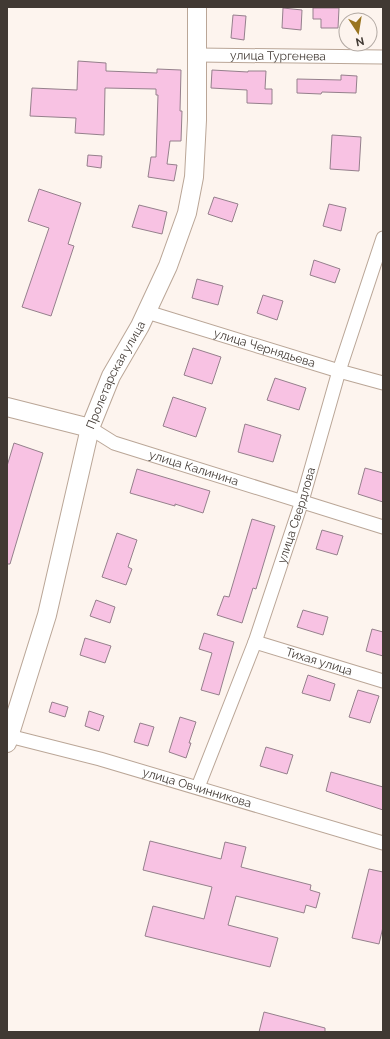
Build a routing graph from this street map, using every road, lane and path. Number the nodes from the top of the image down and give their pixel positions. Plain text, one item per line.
1 (197, 7) edge
2 (198, 55) junction
3 (383, 58) edge
4 (383, 238) edge
5 (147, 312) junction
6 (339, 371) junction
7 (383, 383) edge
8 (7, 407) edge
9 (90, 428) junction
10 (302, 501) junction
11 (383, 527) edge
12 (255, 642) junction
13 (383, 681) edge
14 (8, 740) edge
15 (198, 787) junction
16 (383, 843) edge

1 - 2 street, Пролетарская улица
2 - 3 street, улица Тургенева
2 - 5 street, Пролетарская улица
4 - 6 street, улица Свердлова
5 - 6 street, улица Чернядьева
5 - 9 street, Пролетарская улица
6 - 7 street, улица Чернядьева
6 - 10 street, улица Свердлова
8 - 9 street, улица Калинина
9 - 10 street, улица Калинина
9 - 14 street, Пролетарская улица
10 - 11 street, улица Калинина
10 - 12 street, улица Свердлова
12 - 13 street, Тихая улица
12 - 15 street, улица Свердлова
14 - 15 street, улица Овчинникова
15 - 16 street, улица Овчинникова

